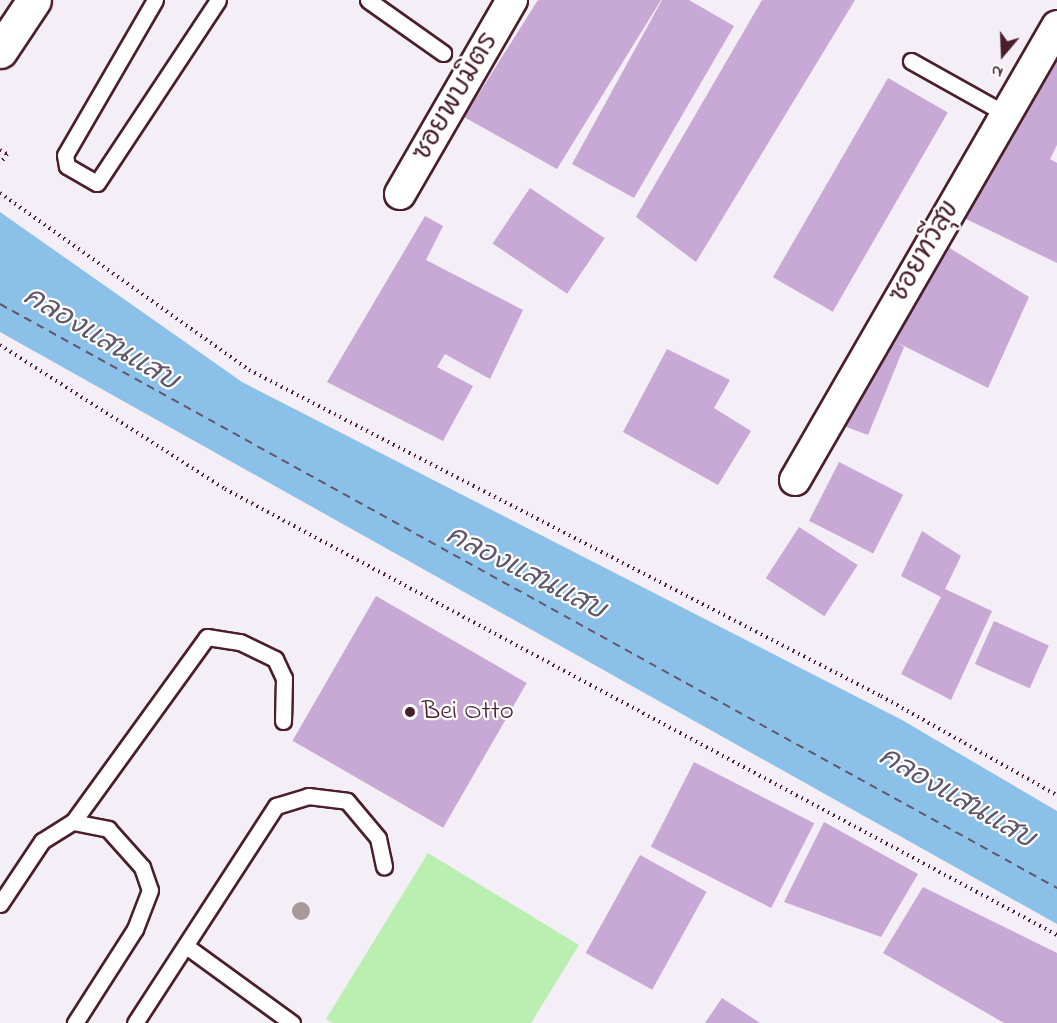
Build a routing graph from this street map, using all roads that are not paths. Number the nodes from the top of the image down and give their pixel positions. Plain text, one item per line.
1 (34, 0) edge
2 (155, 0) edge
3 (218, 0) edge
4 (368, 0) edge
5 (512, 0) edge
6 (1057, 26) edge
7 (0, 51) edge
8 (443, 53) dead end
9 (911, 61) dead end
10 (1004, 112) junction
11 (400, 194) dead end
12 (795, 480) dead end
13 (283, 721) dead end
14 (73, 822) junction
15 (384, 866) dead end
16 (0, 904) edge
17 (186, 946) junction
18 (294, 1021) edge
19 (75, 1023) edge
20 (135, 1023) edge

1 - 7 street
2 - 3 lane
4 - 8 lane
5 - 11 street, ซอยพบมิตร
6 - 10 street, ซอยทวีสุข
9 - 10 lane
10 - 12 street, ซอยทวีสุข
13 - 14 lane
14 - 16 lane
14 - 19 lane
15 - 17 lane
17 - 18 lane
17 - 20 lane

